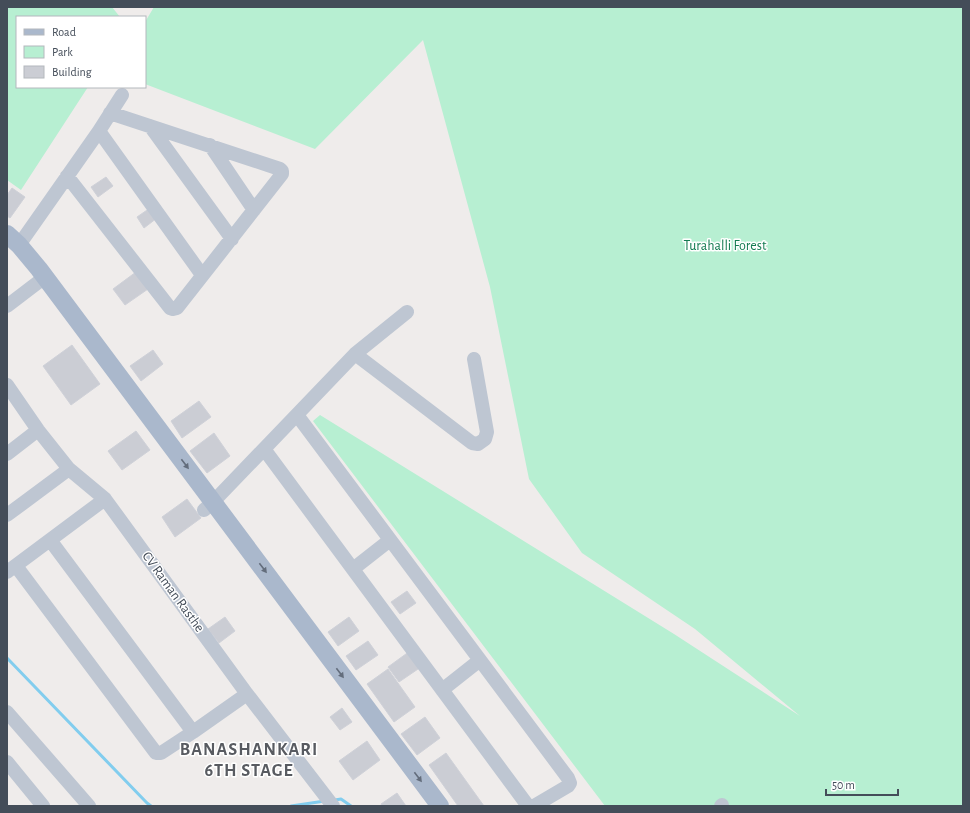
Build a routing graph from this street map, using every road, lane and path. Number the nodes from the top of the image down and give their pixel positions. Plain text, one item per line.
1 (122, 95) dead end
2 (110, 113) junction
3 (150, 126) junction
4 (99, 131) junction
5 (210, 145) junction
6 (67, 176) junction
7 (254, 210) junction
8 (232, 239) junction
9 (11, 243) edge
10 (202, 276) junction
11 (40, 280) junction
12 (7, 306) edge
13 (407, 312) dead end
14 (355, 354) junction
15 (474, 359) dead end
16 (8, 389) edge
17 (301, 410) junction
18 (38, 430) junction
19 (264, 449) junction
20 (7, 454) edge
21 (69, 469) junction
22 (105, 499) junction
23 (209, 506) junction
24 (7, 515) edge
25 (50, 540) junction
26 (390, 540) junction
27 (11, 569) edge
28 (352, 569) junction
29 (480, 660) junction
30 (442, 690) junction
31 (247, 694) junction
32 (7, 712) edge
33 (193, 732) junction
34 (7, 762) edge
35 (43, 806) edge
36 (89, 806) edge
37 (333, 806) edge
38 (424, 806) edge
39 (440, 806) edge
40 (528, 806) edge
41 (534, 806) edge

1 - 2 street
2 - 3 street
2 - 4 street
3 - 5 street
3 - 8 street
4 - 6 street
4 - 10 street
5 - 7 street
5 - 7 street
6 - 9 street
6 - 10 street
7 - 8 street
8 - 10 street
9 - 11 main road
11 - 12 street
11 - 23 main road
13 - 14 street
14 - 15 street
14 - 17 street
16 - 18 street, CV Raman Rasthe
17 - 19 street
17 - 26 street
18 - 20 street
18 - 21 street, CV Raman Rasthe
19 - 23 street
19 - 28 street
21 - 22 street, CV Raman Rasthe
21 - 24 street
22 - 25 street
22 - 31 street, CV Raman Rasthe
23 - 38 main road
23 -> 39 main road
25 - 27 street
25 - 33 street
26 - 28 street
26 - 29 street
27 - 33 street
28 - 30 street
29 - 30 street
29 - 41 street
30 - 40 street
31 - 33 street
31 - 37 street, CV Raman Rasthe
32 - 36 street
34 - 35 street

